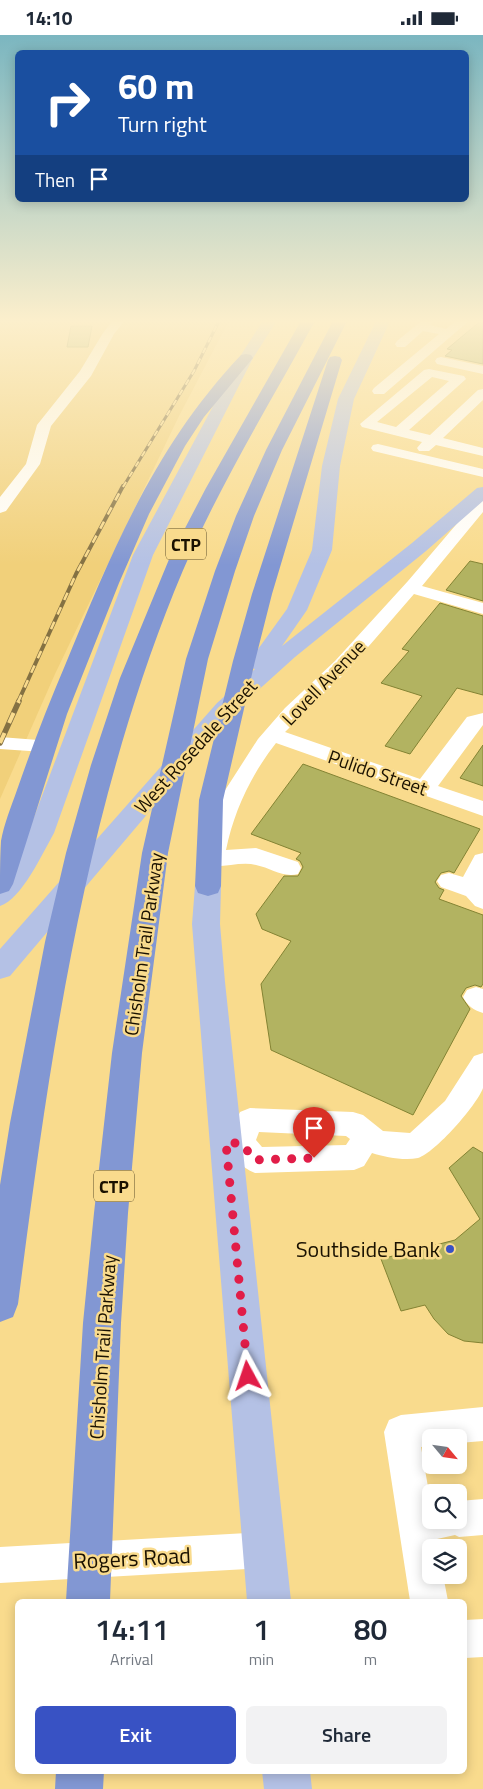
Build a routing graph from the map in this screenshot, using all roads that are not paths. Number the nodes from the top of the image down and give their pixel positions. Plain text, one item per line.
1 (64, 401) edge
2 (209, 401) edge
3 (224, 401) edge
4 (264, 401) edge
5 (299, 401) edge
6 (323, 401) edge
7 (346, 401) edge
8 (395, 401) edge
9 (433, 401) edge
10 (475, 401) edge
11 (399, 431) junction
12 (433, 440) junction
13 (378, 448) dead end
14 (483, 452) edge
15 (415, 457) junction
16 (483, 473) edge
17 (483, 492) edge
18 (483, 502) edge
19 (0, 508) edge
20 (411, 588) junction
21 (483, 609) edge
22 (266, 661) junction
23 (483, 719) edge
24 (272, 735) junction
25 (0, 743) edge
26 (44, 746) junction
27 (425, 789) junction
28 (483, 809) edge
29 (478, 855) edge
30 (290, 868) dead end
31 (210, 873) junction
32 (449, 881) dead end
33 (0, 884) edge
34 (479, 895) edge
35 (0, 896) edge
36 (0, 968) edge
37 (483, 1064) edge
38 (366, 1138) junction
39 (233, 1143) junction
40 (0, 1304) edge
41 (483, 1424) edge
42 (422, 1492) edge
43 (483, 1517) edge
44 (467, 1518) edge
45 (432, 1529) edge
46 (264, 1550) junction
47 (0, 1565) edge
48 (88, 1599) edge
49 (269, 1599) edge
50 (429, 1599) edge
51 (483, 1638) edge
52 (467, 1639) edge
53 (80, 1774) edge
54 (286, 1774) edge
55 (79, 1789) edge
56 (288, 1789) edge

1 - 19 street
2 - 26 highway
3 - 35 main road
4 - 40 highway, CTP
5 - 48 highway, Chisholm Trail Parkway / CTP
6 - 31 highway
7 - 22 main road
8 - 11 street
9 - 11 street
10 - 12 street
11 - 12 street
12 - 14 street
12 - 15 street
13 - 15 street
15 - 16 street
17 - 22 main road, West Rosedale Street
18 - 20 street, Lovell Avenue
20 - 21 street
20 - 24 street, Lovell Avenue
22 - 36 main road, West Rosedale Street
23 - 27 street
24 - 27 street, Pulido Street
24 - 31 street, Lovell Avenue
25 - 26 street
26 - 33 highway
27 - 28 street, Pulido Street
29 - 34 street
30 - 31 street
31 - 39 main road
32 - 34 street
37 - 38 street
38 - 39 street
38 - 39 street
39 - 46 main road
41 - 42 street
43 - 44 street
45 - 50 street
46 - 47 street, Rogers Road
46 - 49 main road
51 - 52 street
53 - 55 highway
54 - 56 main road

